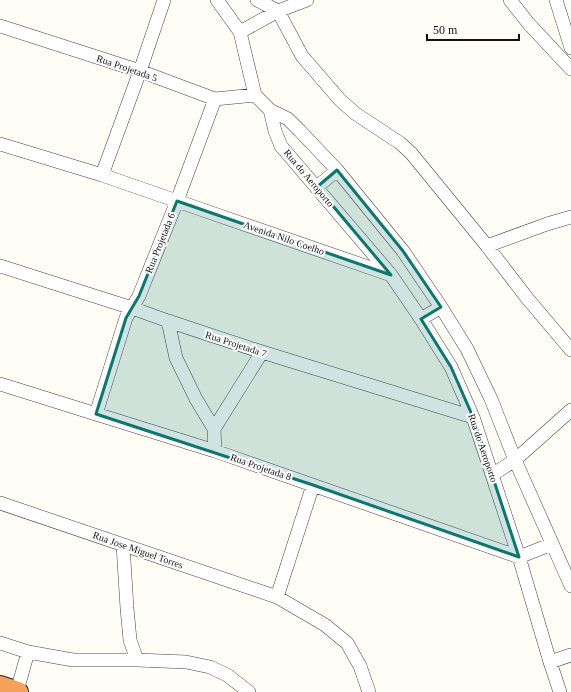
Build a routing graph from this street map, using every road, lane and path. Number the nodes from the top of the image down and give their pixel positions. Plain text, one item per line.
1 (164, 0) edge
2 (217, 0) edge
3 (257, 0) edge
4 (307, 0) edge
5 (510, 0) edge
6 (556, 0) edge
7 (278, 11) junction
8 (0, 26) edge
9 (240, 32) junction
10 (571, 48) edge
11 (571, 69) edge
12 (140, 71) junction
13 (255, 95) junction
14 (215, 99) junction
15 (270, 110) junction
16 (0, 144) edge
17 (338, 170) junction
18 (102, 176) junction
19 (317, 187) junction
20 (177, 201) junction
21 (571, 217) edge
22 (487, 246) junction
23 (0, 266) edge
24 (392, 275) junction
25 (441, 307) junction
26 (132, 308) junction
27 (421, 320) junction
28 (168, 321) junction
29 (571, 350) edge
30 (262, 352) junction
31 (0, 384) edge
32 (571, 410) edge
33 (96, 414) junction
34 (473, 417) junction
35 (214, 429) junction
36 (215, 451) junction
37 (515, 460) junction
38 (492, 475) junction
39 (313, 485) junction
40 (0, 503) edge
41 (552, 544) junction
42 (123, 545) junction
43 (519, 557) junction
44 (571, 586) edge
45 (277, 597) junction
46 (0, 643) edge
47 (28, 652) junction
48 (571, 655) edge
49 (137, 660) junction
50 (550, 662) junction
51 (0, 686) edge
52 (18, 692) edge
53 (249, 692) edge
54 (369, 692) edge
55 (560, 692) edge

1 - 12 street
2 - 9 street
3 - 7 street
4 - 7 street
5 - 11 street
6 - 10 street
7 - 9 street
7 - 22 street
8 - 12 street, Rua Projetada 5
9 - 13 street
12 - 14 street, Rua Projetada 5
12 - 18 street
13 - 14 street, Rua Projetada 5
13 - 15 street
14 - 20 street
15 - 17 street
15 - 19 street, Rua do Aeroporto
16 - 18 street, Rua Projetada 6
17 - 19 street
17 - 25 street
18 - 20 street, Rua Projetada 6
19 - 24 street, Rua do Aeroporto
20 - 24 street, Avenida Nilo Coelho
20 - 26 street, Rua Projetada 6
21 - 22 street
22 - 29 street
23 - 26 street, Rua Projetada 7
24 - 27 street, Rua do Aeroporto
25 - 27 street
25 - 37 street
26 - 28 street, Rua Projetada 7
26 - 33 street, Rua Projetada 6
27 - 34 street, Rua do Aeroporto
28 - 30 street, Rua Projetada 7
28 - 35 street
30 - 34 street, Rua Projetada 7
30 - 35 street
31 - 33 street, Rua Projetada 8
32 - 37 street
33 - 36 street, Rua Projetada 8
34 - 38 street, Rua do Aeroporto
35 - 36 street
36 - 39 street, Rua Projetada 8
37 - 38 street
37 - 41 street
38 - 43 street, Rua do Aeroporto
39 - 43 street, Rua Projetada 8
39 - 45 street
40 - 42 street, Rua Jose Miguel Torres
41 - 43 street
41 - 44 street
42 - 45 street, Rua Jose Miguel Torres
42 - 49 street
43 - 50 street, Rua do Aeroporto
45 - 54 street, Rua Jose Miguel Torres
46 - 47 street
47 - 49 street
47 - 52 street
48 - 50 street
49 - 53 street
50 - 55 street, Rua do Aeroporto
51 - 52 highway

